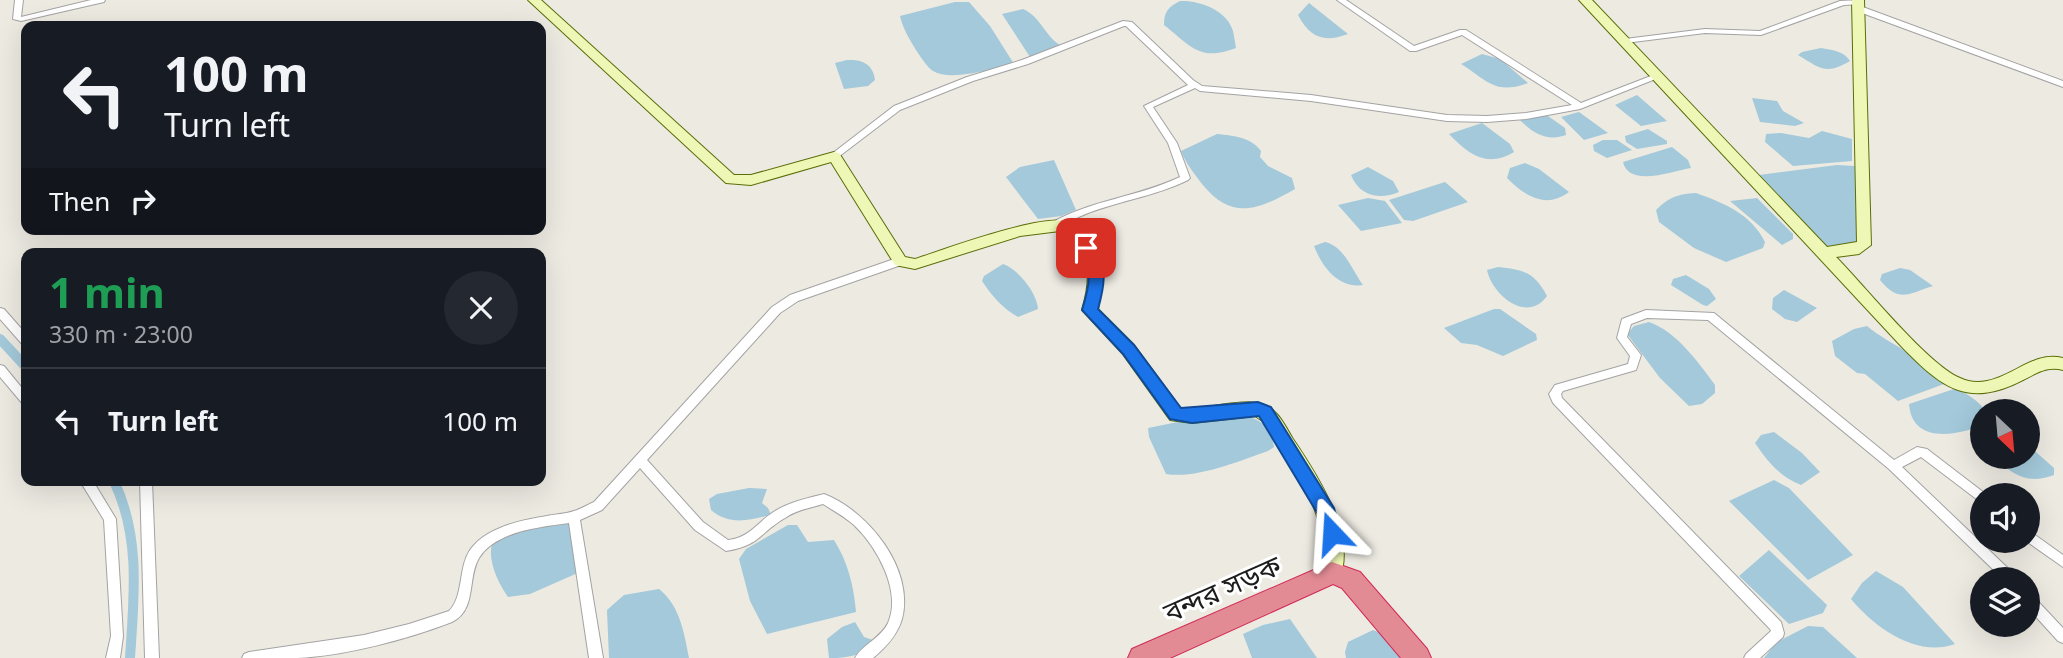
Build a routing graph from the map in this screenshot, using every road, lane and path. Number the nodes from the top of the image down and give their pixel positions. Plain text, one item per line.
1 (19, 0) edge
2 (101, 0) edge
3 (534, 0) edge
4 (1341, 0) edge
5 (1585, 0) edge
6 (1857, 3) edge
7 (1625, 41) junction
8 (1659, 76) junction
9 (2063, 83) edge
10 (1195, 85) junction
11 (1580, 106) junction
12 (834, 156) junction
13 (1054, 225) junction
14 (1824, 253) junction
15 (900, 261) junction
16 (0, 312) edge
17 (21, 335) edge
18 (2063, 364) edge
19 (0, 369) edge
20 (21, 394) edge
21 (639, 460) junction
22 (1894, 466) junction
23 (89, 486) edge
24 (146, 486) edge
25 (1970, 489) edge
26 (574, 517) junction
27 (2040, 544) edge
28 (2063, 562) edge
29 (1999, 567) edge
30 (1332, 573) junction
31 (2040, 612) edge
32 (2063, 637) edge
33 (113, 658) edge
34 (152, 658) edge
35 (248, 658) edge
36 (596, 658) edge
37 (862, 658) edge
38 (1140, 658) edge
39 (1418, 658) edge
40 (1751, 658) edge

1 - 2 street
3 - 12 street
4 - 11 street
5 - 7 street
6 - 7 street
6 - 9 street
6 - 14 street
7 - 8 street
8 - 11 street
8 - 14 street
10 - 11 street
10 - 12 street
10 - 13 street
12 - 15 street
13 - 15 street
13 - 30 street
14 - 18 street
15 - 21 street
16 - 17 street
19 - 20 street
21 - 26 street
21 - 37 street
22 - 25 street
22 - 29 street
22 - 40 street
23 - 33 street
24 - 34 street
26 - 35 street
26 - 36 street
27 - 28 street
30 - 38 highway, বন্দর সড়ক
30 - 39 highway
31 - 32 street

